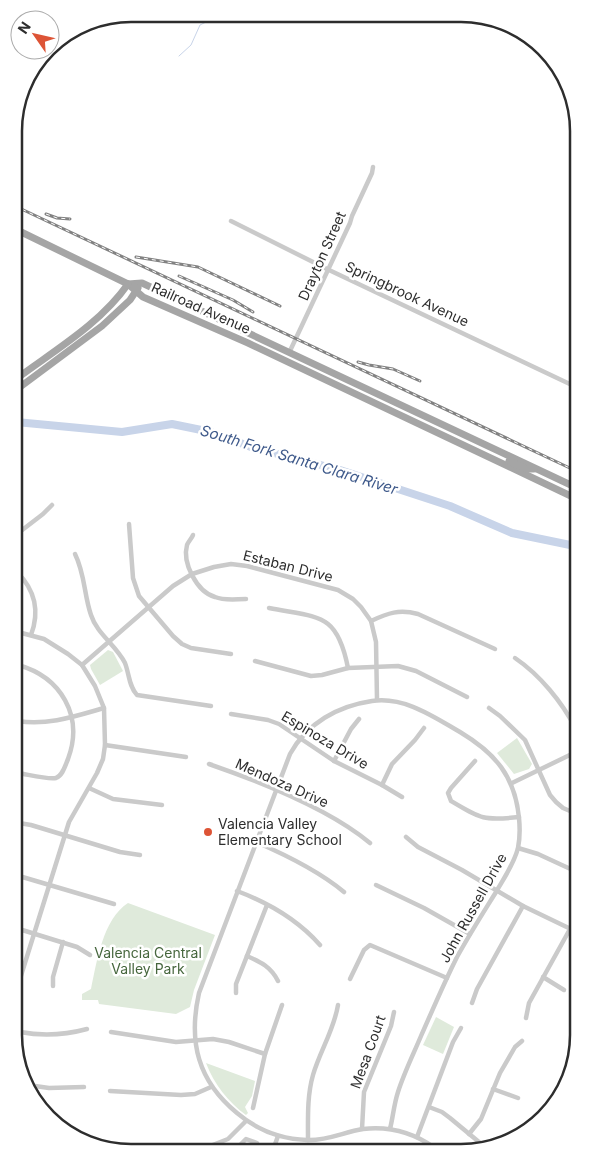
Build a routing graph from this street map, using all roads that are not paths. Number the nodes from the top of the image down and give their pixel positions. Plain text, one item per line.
1 (373, 167) dead end
2 (231, 221) dead end
3 (22, 232) edge
4 (329, 270) junction
5 (142, 283) junction
6 (128, 284) junction
7 (136, 291) junction
8 (289, 353) junction
9 (22, 374) edge
10 (570, 384) edge
11 (22, 386) edge
12 (493, 459) junction
13 (536, 469) junction
14 (570, 485) edge
15 (570, 495) edge
16 (52, 505) dead end
17 (129, 524) dead end
18 (22, 530) edge
19 (194, 535) dead end
20 (76, 554) dead end
21 (192, 574) junction
22 (22, 577) edge
23 (246, 599) dead end
24 (148, 607) junction
25 (270, 608) dead end
26 (371, 621) junction
27 (22, 633) edge
28 (31, 635) junction
29 (110, 642) junction
30 (495, 649) dead end
31 (231, 654) dead end
32 (515, 658) dead end
33 (255, 662) dead end
34 (82, 665) junction
35 (22, 666) edge
36 (377, 667) junction
37 (348, 668) junction
38 (467, 697) dead end
39 (377, 700) junction
40 (211, 706) dead end
41 (104, 708) junction
42 (489, 708) dead end
43 (232, 714) dead end
44 (71, 717) junction
45 (569, 717) edge
46 (359, 719) dead end
47 (22, 721) edge
48 (424, 728) dead end
49 (300, 738) junction
50 (105, 745) junction
51 (569, 755) edge
52 (186, 757) dead end
53 (334, 761) junction
54 (475, 761) dead end
55 (209, 764) dead end
56 (539, 769) junction
57 (22, 774) edge
58 (512, 783) junction
59 (382, 785) junction
60 (89, 788) junction
61 (275, 790) junction
62 (402, 797) dead end
63 (162, 805) dead end
64 (569, 811) edge
65 (519, 817) junction
66 (22, 824) edge
67 (64, 836) junction
68 (406, 837) dead end
69 (256, 842) junction
70 (370, 843) dead end
71 (518, 848) junction
72 (140, 855) dead end
73 (569, 868) edge
74 (22, 877) edge
75 (49, 885) junction
76 (376, 885) dead end
77 (237, 891) junction
78 (497, 891) junction
79 (344, 892) dead end
80 (114, 904) dead end
81 (267, 905) junction
82 (522, 906) junction
83 (570, 929) edge
84 (22, 930) edge
85 (569, 931) edge
86 (34, 933) junction
87 (470, 934) junction
88 (64, 942) junction
89 (320, 945) dead end
90 (90, 955) dead end
91 (247, 956) junction
92 (22, 975) edge
93 (543, 977) junction
94 (447, 978) junction
95 (350, 979) dead end
96 (278, 981) dead end
97 (53, 986) dead end
98 (564, 990) dead end
99 (236, 993) dead end
100 (472, 1003) dead end
101 (282, 1005) dead end
102 (338, 1005) dead end
103 (394, 1012) dead end
104 (526, 1018) dead end
105 (461, 1028) dead end
106 (86, 1029) dead end
107 (22, 1032) edge
108 (111, 1032) dead end
109 (195, 1040) junction
110 (522, 1041) dead end
111 (264, 1054) junction
112 (35, 1086) edge
113 (84, 1086) dead end
114 (211, 1087) junction
115 (493, 1090) junction
116 (110, 1091) dead end
117 (518, 1098) dead end
118 (429, 1107) junction
119 (253, 1108) dead end
120 (246, 1121) junction
121 (390, 1129) junction
122 (362, 1130) junction
123 (469, 1134) junction
124 (278, 1136) junction
125 (418, 1137) junction
126 (308, 1140) junction
127 (480, 1143) edge
128 (215, 1144) edge
129 (241, 1144) edge
130 (258, 1144) edge
131 (276, 1144) edge
132 (429, 1144) edge

1 - 4 street, Drayton Street
2 - 4 street, Springbrook Avenue
3 - 6 main road
4 - 8 street, Drayton Street
4 - 10 street, Springbrook Avenue
5 - 6 main road, Railroad Avenue
5 - 7 main road
5 - 8 main road, Railroad Avenue
6 - 7 main road, Railroad Avenue
6 - 9 main road
7 - 11 main road
7 - 12 main road, Railroad Avenue
8 - 13 main road, Railroad Avenue
12 - 13 main road
12 - 15 main road, Railroad Avenue
13 - 14 main road, Railroad Avenue
16 - 18 street
17 - 24 street
19 - 21 street
20 - 29 street
21 - 23 street
21 - 24 street, Estaban Drive
21 - 26 street, Estaban Drive
22 - 28 street
24 - 29 street, Estaban Drive
24 - 31 street
25 - 37 street
26 - 30 street
26 - 36 street, Estaban Drive
27 - 28 street
28 - 34 street
29 - 34 street, Estaban Drive
29 - 40 street
32 - 45 street
33 - 37 street
34 - 41 street
35 - 44 street
36 - 37 street
36 - 38 street
36 - 39 street, Estaban Drive
39 - 49 street, John Russell Drive
39 - 58 street, John Russell Drive
41 - 44 street
41 - 50 street
42 - 56 street
43 - 49 street, Espinoza Drive
44 - 47 street
44 - 57 street
46 - 53 street
48 - 59 street
49 - 53 street, Espinoza Drive
49 - 61 street
50 - 52 street
50 - 60 street
51 - 56 street
53 - 59 street, Espinoza Drive
54 - 65 street
55 - 61 street, Mendoza Drive
56 - 58 street
56 - 64 street
58 - 65 street, John Russell Drive
59 - 62 street, Espinoza Drive
60 - 63 street
60 - 67 street
61 - 69 street
61 - 70 street, Mendoza Drive
65 - 71 street, John Russell Drive
66 - 67 street
67 - 72 street
67 - 75 street
68 - 78 street
69 - 77 street
69 - 79 street
71 - 73 street
71 - 78 street, John Russell Drive
74 - 75 street
75 - 80 street
75 - 86 street
76 - 87 street
77 - 81 street
77 - 109 street
78 - 82 street
78 - 87 street, John Russell Drive
81 - 89 street
81 - 91 street
82 - 83 street
82 - 100 street
84 - 86 street
85 - 93 street
86 - 88 street
86 - 92 street
87 - 94 street, John Russell Drive
88 - 90 street
88 - 97 street
91 - 96 street
91 - 99 street
93 - 98 street
93 - 104 street
94 - 95 street
94 - 121 street, John Russell Drive
101 - 111 street
102 - 126 street
103 - 122 street, Mesa Court
105 - 118 street
106 - 107 street
108 - 109 street
109 - 111 street
109 - 114 street
110 - 115 street
111 - 119 street
112 - 113 street
114 - 116 street
114 - 120 street
115 - 117 street
115 - 123 street
118 - 123 street
118 - 125 street
120 - 124 street
120 - 128 street
121 - 122 street
121 - 125 street
122 - 126 street
123 - 127 street
124 - 126 street
124 - 131 street
125 - 132 street
129 - 130 street

